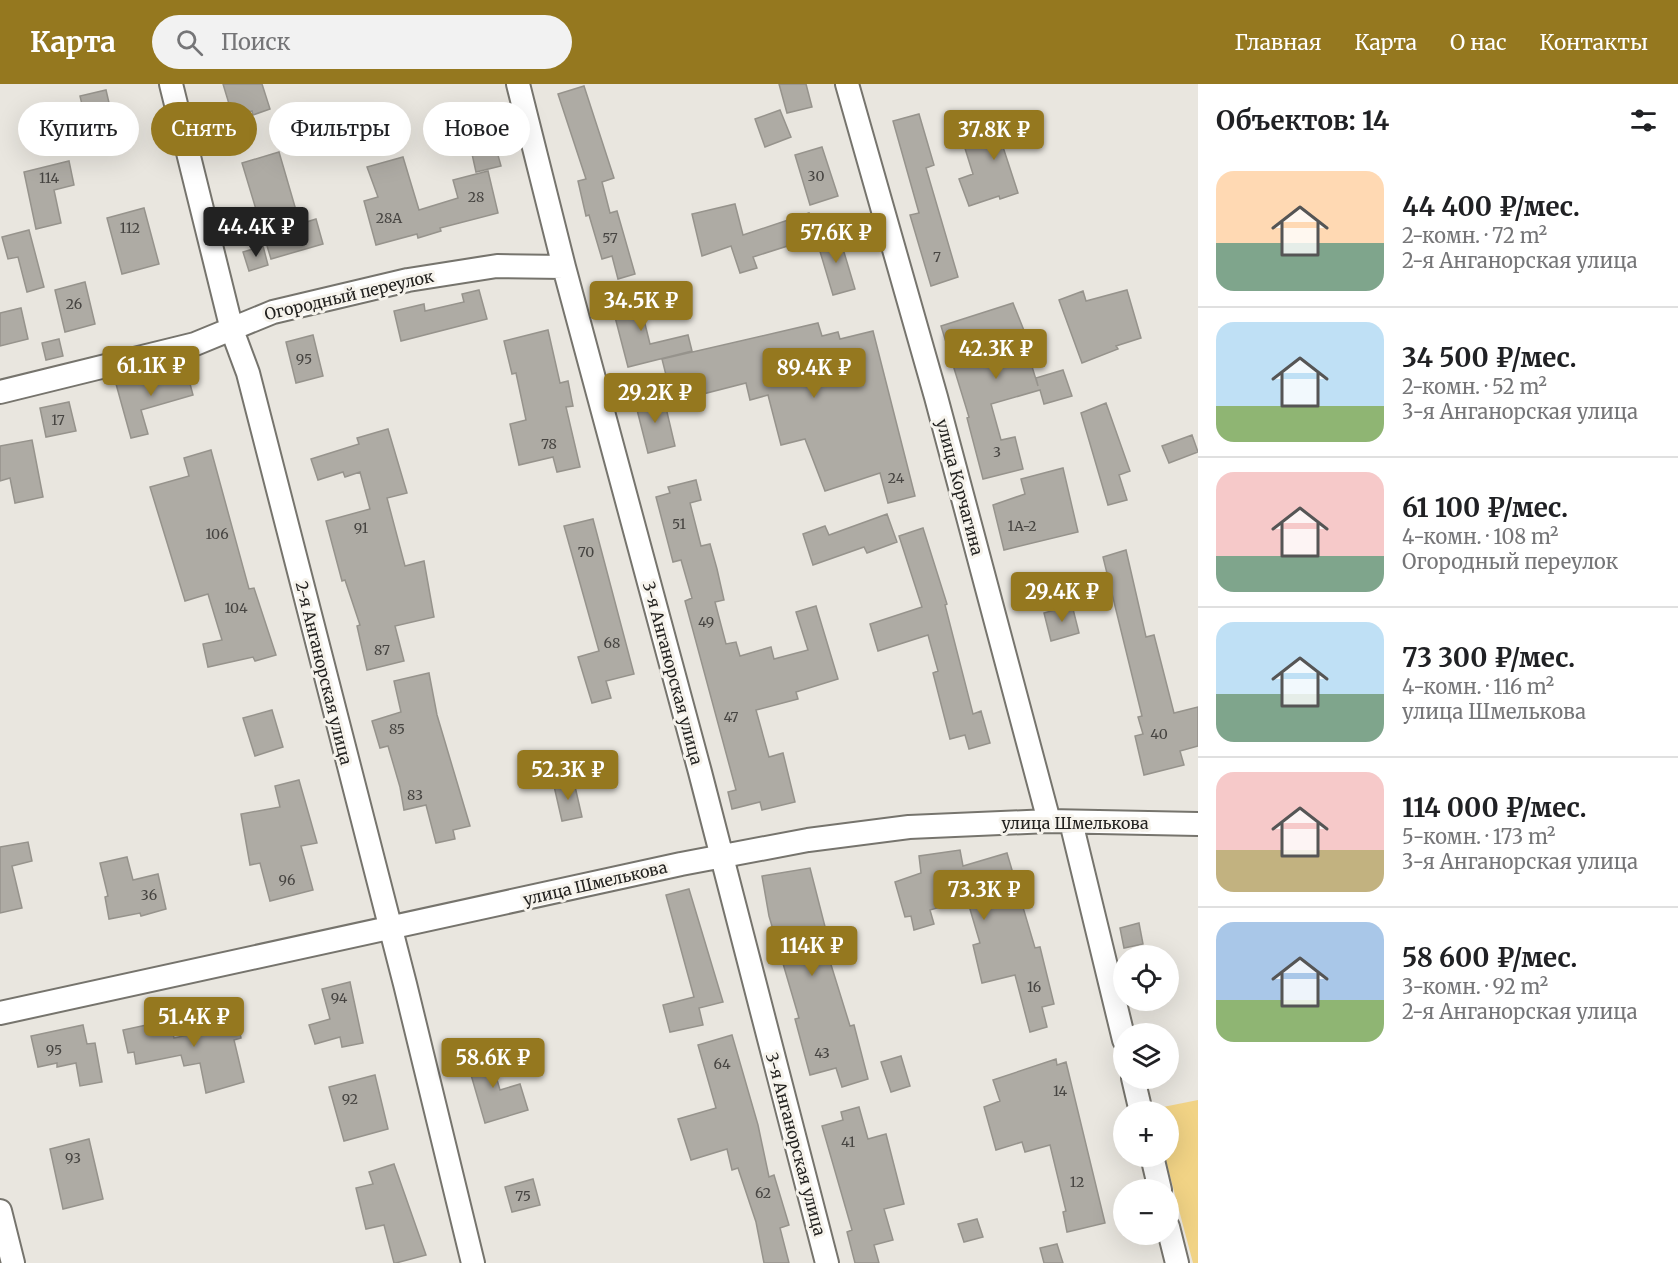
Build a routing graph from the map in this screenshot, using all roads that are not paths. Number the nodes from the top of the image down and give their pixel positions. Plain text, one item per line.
1 (171, 84) edge
2 (518, 84) edge
3 (847, 84) edge
4 (564, 267) junction
5 (232, 330) junction
6 (0, 392) edge
7 (1060, 822) junction
8 (1198, 824) edge
9 (721, 856) junction
10 (390, 929) junction
11 (0, 1013) edge
12 (1119, 1023) edge
13 (0, 1211) edge
14 (1172, 1245) edge
15 (12, 1263) edge
16 (473, 1263) edge
17 (827, 1263) edge
18 (1177, 1263) edge

1 - 5 street, 2-я Анганорская улица
2 - 4 street, 3-я Анганорская улица
3 - 7 street, улица Корчагина
4 - 5 street, Огородный переулок
4 - 9 street, 3-я Анганорская улица
5 - 6 street, Огородный переулок
5 - 10 street, 2-я Анганорская улица
7 - 8 street, улица Шмелькова
7 - 9 street, улица Шмелькова
7 - 12 street, улица Корчагина
9 - 10 street, улица Шмелькова
9 - 17 street, 3-я Анганорская улица
10 - 11 street, улица Шмелькова
10 - 16 street, 2-я Анганорская улица
13 - 15 street
14 - 18 street

